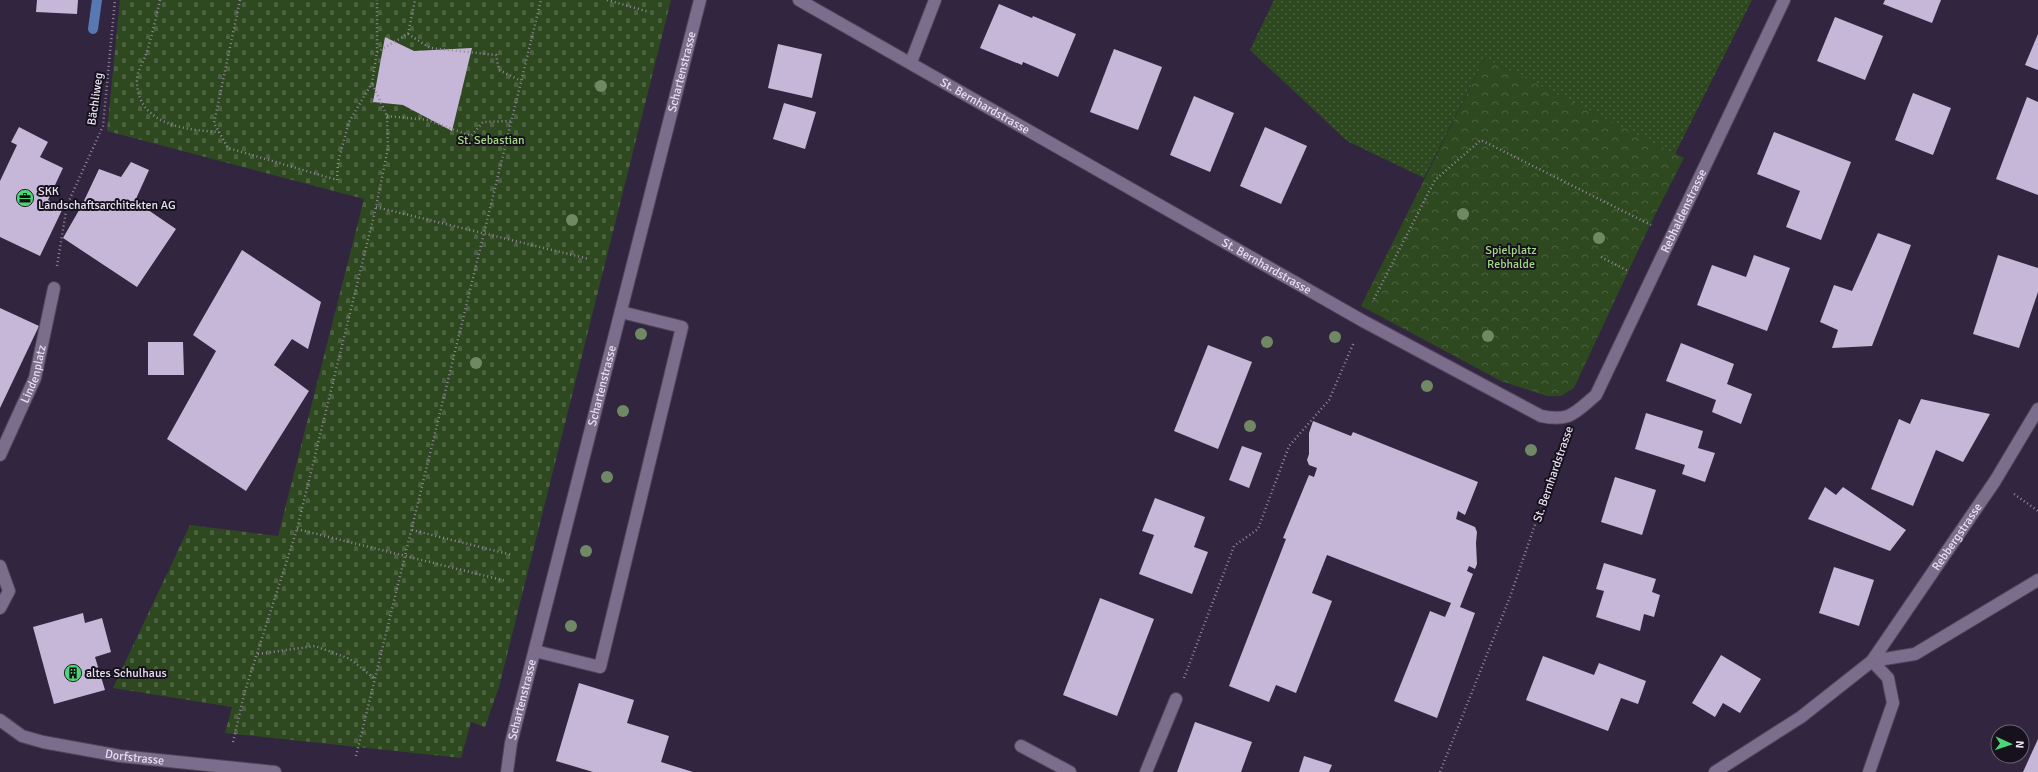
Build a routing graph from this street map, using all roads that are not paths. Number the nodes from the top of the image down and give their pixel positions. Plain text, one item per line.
1 (700, 0) edge
2 (799, 0) edge
3 (935, 0) edge
4 (1784, 0) edge
5 (911, 62) junction
6 (54, 288) road end
7 (621, 312) junction
8 (2038, 409) edge
9 (1573, 415) joint
10 (0, 456) edge
11 (0, 566) edge
12 (2038, 580) edge
13 (0, 608) edge
14 (535, 651) junction
15 (1872, 661) junction
16 (1176, 699) road end
17 (0, 722) edge
18 (1021, 746) dead end
19 (274, 772) edge
20 (506, 772) edge
21 (1070, 772) edge
22 (1146, 772) edge
23 (1715, 772) edge
24 (1868, 772) edge

1 - 7 street, Schartenstrasse
2 - 5 street, St. Bernhardstrasse
3 - 5 street
4 - 9 street, Rebhaldenstrasse
5 - 9 street, St. Bernhardstrasse
6 - 10 street, Lindenplatz
7 - 14 street, Schartenstrasse
7 - 14 street
8 - 15 street, Rebbergstrasse
11 - 13 street
12 - 15 street, Rebbergstrasse
14 - 20 street, Schartenstrasse
15 - 23 street, Rebbergstrasse
15 - 24 street
16 - 22 street
17 - 19 street, Dorfstrasse
18 - 21 street

